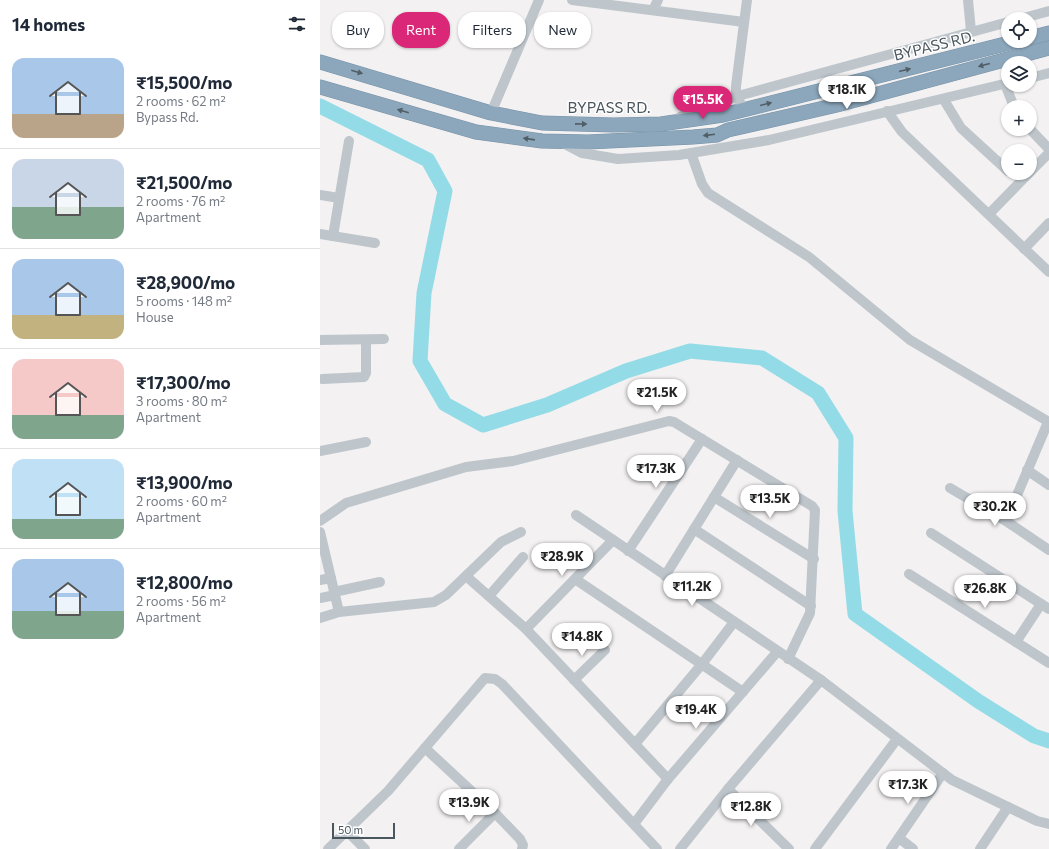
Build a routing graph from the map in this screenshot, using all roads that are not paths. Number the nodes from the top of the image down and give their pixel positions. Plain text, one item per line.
1 (539, 0) edge
2 (572, 0) edge
3 (658, 0) edge
4 (747, 0) edge
5 (968, 0) edge
6 (604, 2) edge
7 (653, 10) junction
8 (1049, 11) edge
9 (1037, 14) edge
10 (744, 22) junction
11 (1001, 24) edge
12 (971, 31) junction
13 (1049, 33) edge
14 (1037, 36) edge
15 (1001, 45) edge
16 (1049, 48) edge
17 (320, 62) edge
18 (1049, 73) edge
19 (1037, 76) edge
20 (1001, 85) edge
21 (320, 87) edge
22 (834, 88) junction
23 (738, 96) junction
24 (944, 100) junction
25 (837, 105) junction
26 (743, 110) junction
27 (887, 111) junction
28 (491, 113) junction
29 (661, 124) junction
30 (1037, 136) edge
31 (349, 141) dead end
32 (559, 141) junction
33 (1049, 149) edge
34 (691, 153) junction
35 (1049, 153) edge
36 (1001, 164) edge
37 (1037, 166) edge
38 (1020, 182) edge
39 (320, 195) edge
40 (339, 198) junction
41 (989, 214) junction
42 (1049, 223) edge
43 (320, 234) edge
44 (333, 236) junction
45 (375, 243) dead end
46 (1024, 249) junction
47 (1049, 272) edge
48 (384, 339) dead end
49 (320, 340) edge
50 (366, 340) junction
51 (322, 379) dead end
52 (1049, 422) edge
53 (702, 439) junction
54 (366, 442) dead end
55 (320, 451) edge
56 (737, 460) junction
57 (1027, 470) junction
58 (1049, 485) edge
59 (950, 488) dead end
60 (714, 497) junction
61 (576, 515) dead end
62 (320, 521) edge
63 (1006, 521) junction
64 (694, 529) junction
65 (320, 532) edge
66 (520, 532) dead end
67 (931, 533) dead end
68 (613, 540) junction
69 (321, 543) edge
70 (1049, 550) edge
71 (628, 551) junction
72 (523, 557) dead end
73 (814, 559) junction
74 (323, 561) edge
75 (909, 574) dead end
76 (466, 576) junction
77 (665, 576) junction
78 (331, 578) junction
79 (575, 579) junction
80 (320, 580) edge
81 (380, 582) dead end
82 (334, 594) junction
83 (489, 596) junction
84 (320, 598) edge
85 (811, 606) junction
86 (1045, 606) edge
87 (339, 612) junction
88 (320, 618) edge
89 (734, 622) junction
90 (526, 629) junction
91 (1016, 642) junction
92 (604, 650) dead end
93 (778, 652) junction
94 (788, 659) junction
95 (1049, 663) edge
96 (702, 664) junction
97 (574, 680) junction
98 (820, 680) junction
99 (743, 692) junction
100 (897, 739) junction
101 (635, 744) junction
102 (425, 748) junction
103 (943, 773) junction
104 (668, 780) junction
105 (728, 789) junction
106 (1008, 807) junction
107 (495, 812) junction
108 (634, 824) junction
109 (1049, 824) edge
110 (347, 831) junction
111 (899, 838) junction
112 (328, 849) edge
113 (365, 849) edge
114 (460, 849) edge
115 (522, 849) edge
116 (657, 849) edge
117 (680, 849) edge
118 (789, 849) edge
119 (815, 849) edge
120 (891, 849) edge
121 (913, 849) edge
122 (980, 849) edge

1 - 28 street
2 - 6 street
3 - 7 street
4 - 10 street
5 - 12 street
6 - 7 street
7 - 10 street
8 - 9 street
10 - 23 street
11 - 12 street
12 - 23 street
13 - 14 highway
22 -> 15 highway, BYPASS RD.
16 -> 25 highway
17 -> 28 highway, BYPASS RD.
18 - 19 street
20 - 24 street
32 -> 21 highway
22 - 25 highway
26 -> 22 highway, BYPASS RD.
23 - 26 street
23 - 29 street
24 - 27 street
24 - 36 street
25 -> 32 highway
26 - 29 highway, BYPASS RD.
27 - 34 street
27 - 41 street
28 -> 29 highway, BYPASS RD.
30 - 33 street
31 - 40 street
32 - 34 street
34 - 52 street
35 - 37 street
38 - 41 street
39 - 40 street
40 - 44 street
41 - 46 street
42 - 46 street
43 - 44 street
44 - 45 street
46 - 47 street
48 - 50 street
49 - 50 street
50 - 51 street
52 - 57 street
53 - 56 street
53 - 62 street
53 - 71 street
54 - 55 street
56 - 60 street
56 - 73 street
57 - 58 street
57 - 63 street
59 - 63 street
60 - 64 street
60 - 73 street
61 - 68 street
63 - 70 street
64 - 77 street
64 - 85 street
65 - 69 street
66 - 76 street
67 - 86 street
68 - 71 street
68 - 79 street
69 - 74 street
71 - 77 street
72 - 83 street
73 - 85 street
74 - 78 street
75 - 91 street
76 - 83 street
76 - 87 street
77 - 89 street
78 - 80 street
78 - 82 street
79 - 90 street
79 - 96 street
81 - 82 street
82 - 84 street
82 - 87 street
83 - 90 street
85 - 94 street
86 - 91 street
87 - 88 street
89 - 93 street
89 - 96 street
90 - 97 street
91 - 95 street
92 - 97 street
93 - 94 street
93 - 99 street
94 - 98 street
96 - 99 street
96 - 101 street
97 - 101 street
98 - 100 street
98 - 105 street
99 - 104 street
100 - 103 street
100 - 119 street
101 - 104 street
102 - 107 street
102 - 108 street
102 - 110 street
103 - 106 street
103 - 111 street
104 - 108 street
105 - 117 street
105 - 118 street
106 - 109 street
106 - 122 street
107 - 114 street
107 - 115 street
108 - 116 street
110 - 112 street
110 - 113 street
111 - 120 street
111 - 121 street

